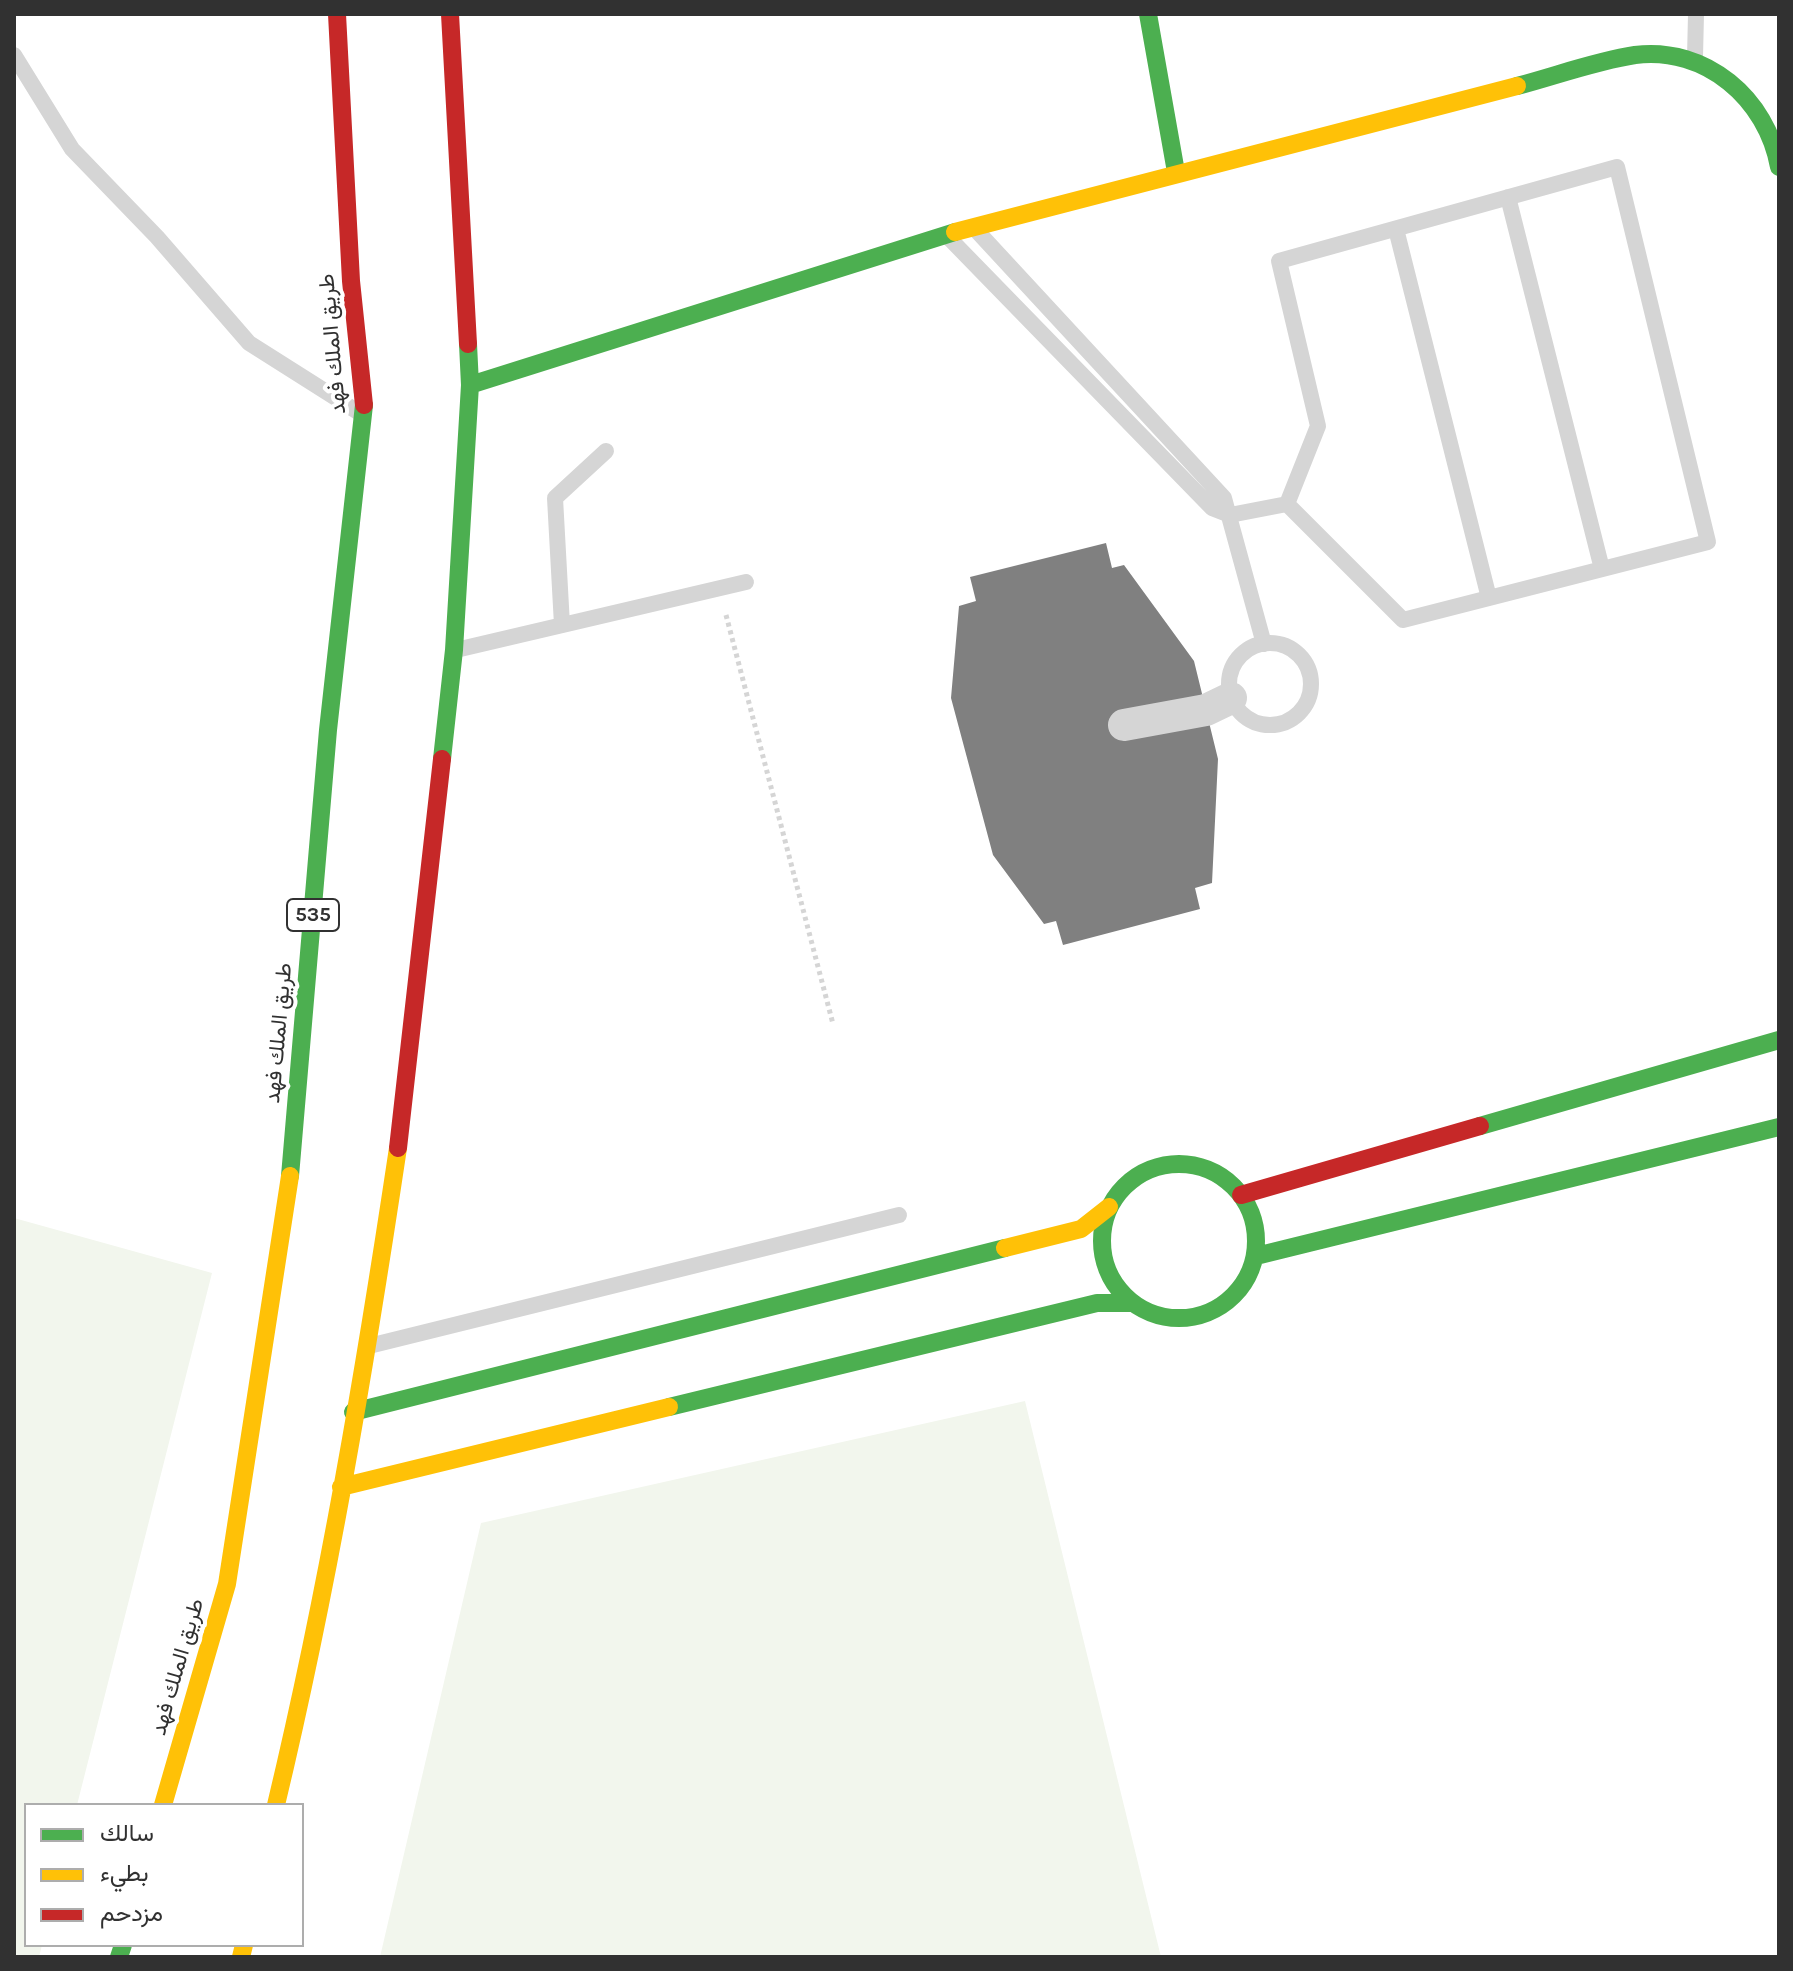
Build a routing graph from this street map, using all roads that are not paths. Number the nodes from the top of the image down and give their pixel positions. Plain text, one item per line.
1 (337, 14) edge
2 (450, 14) edge
3 (1148, 14) edge
4 (1696, 14) edge
5 (14, 55) edge
6 (1695, 59) junction
7 (1779, 167) edge
8 (1176, 172) junction
9 (1508, 197) junction
10 (974, 226) junction
11 (1396, 229) junction
12 (946, 235) junction
13 (470, 385) junction
14 (365, 417) junction
15 (606, 451) dead end
16 (1287, 504) junction
17 (1230, 515) junction
18 (1602, 569) junction
19 (746, 582) dead end
20 (1489, 598) junction
21 (562, 625) junction
22 (1264, 644) junction
23 (454, 650) junction
24 (1231, 698) junction
25 (1124, 725) dead end
26 (1779, 1040) edge
27 (1779, 1127) edge
28 (1241, 1195) junction
29 (1109, 1207) junction
30 (899, 1215) dead end
31 (1256, 1256) junction
32 (1131, 1303) junction
33 (368, 1347) junction
34 (353, 1412) junction
35 (341, 1487) junction
36 (164, 1803) edge
37 (276, 1803) edge

1 - 14 street, طريق الملك فهد / 535
2 - 13 street
3 - 8 street
4 - 6 lane
5 - 14 lane
6 - 7 street
6 - 8 street
8 - 10 street
9 - 11 lane
9 - 18 lane
9 - 18 lane
10 - 12 street
10 - 17 lane
11 - 16 lane
11 - 20 lane
12 - 13 street
12 - 17 lane
13 - 23 street
14 - 36 street, طريق الملك فهد / 535
15 - 21 lane
16 - 17 lane
16 - 20 lane
17 - 22 lane
18 - 20 lane
19 - 21 lane
21 - 23 lane
22 - 24 lane
22 - 24 lane
23 - 33 street
24 - 25 street
26 - 28 street
27 - 31 street
28 - 29 street
28 - 31 street
29 - 32 street
29 - 34 street
30 - 33 lane
31 - 32 street
32 - 35 street
33 - 34 street
34 - 35 street
35 - 37 street

